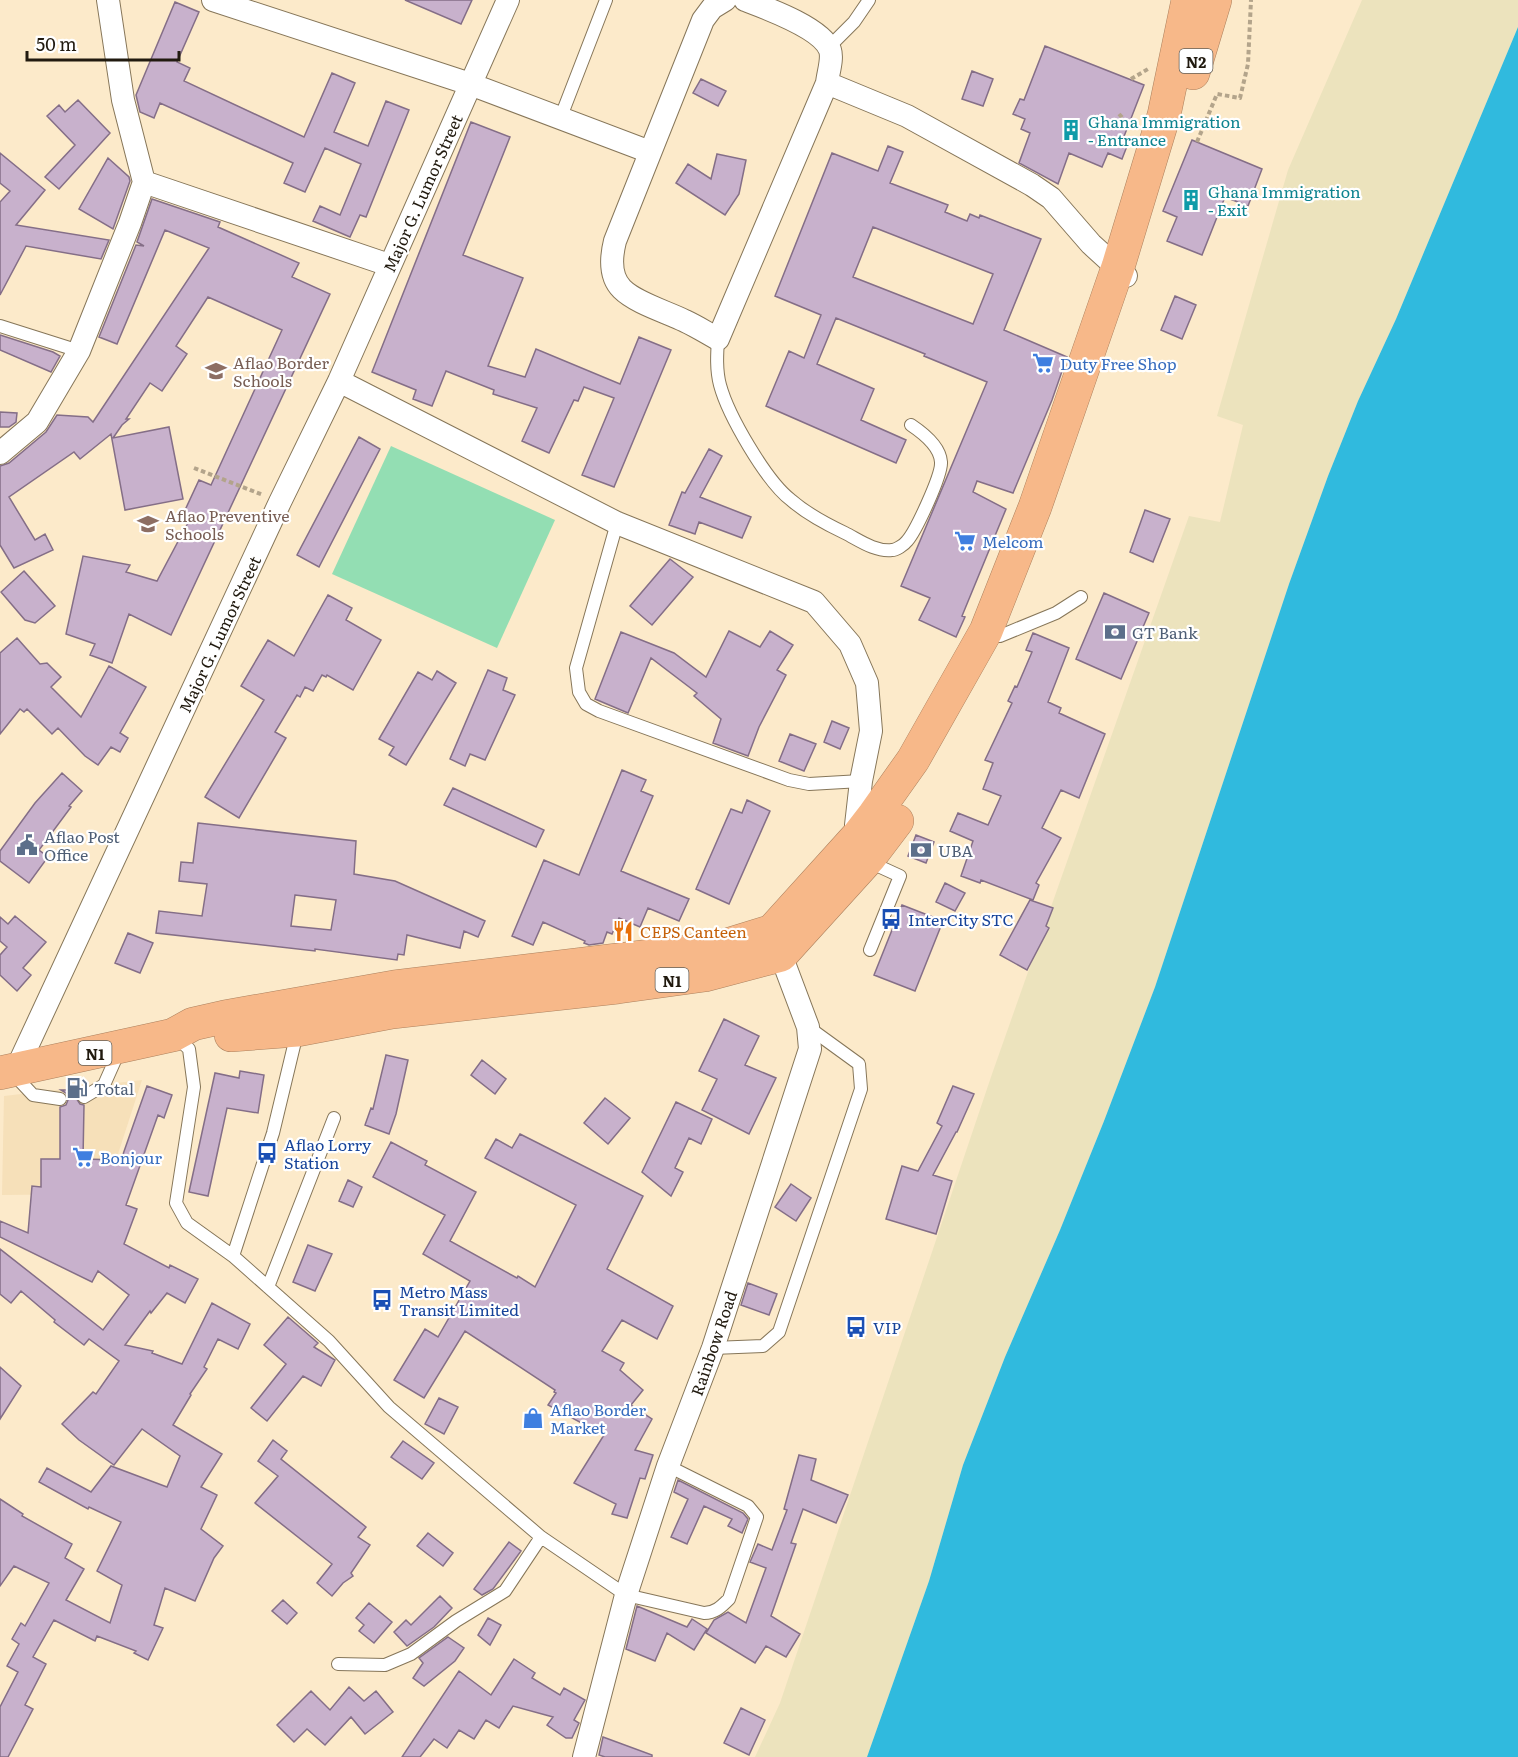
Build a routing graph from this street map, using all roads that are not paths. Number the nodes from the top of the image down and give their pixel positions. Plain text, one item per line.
1 (108, 0) edge
2 (213, 0) edge
3 (507, 0) edge
4 (606, 0) edge
5 (725, 0) edge
6 (745, 0) edge
7 (869, 0) edge
8 (1199, 2) edge
9 (829, 47) junction
10 (827, 83) junction
11 (470, 84) junction
12 (560, 119) junction
13 (650, 152) junction
14 (144, 182) junction
15 (390, 265) junction
16 (1124, 274) junction
17 (0, 327) edge
18 (718, 339) junction
19 (79, 351) junction
20 (339, 381) junction
21 (911, 425) dead end
22 (0, 453) edge
23 (617, 523) junction
24 (1081, 597) dead end
25 (1000, 636) junction
26 (861, 781) junction
27 (863, 848) junction
28 (777, 943) junction
29 (870, 950) dead end
30 (808, 1027) junction
31 (297, 1030) junction
32 (173, 1035) junction
33 (120, 1047) junction
34 (8, 1072) edge
35 (84, 1097) dead end
36 (60, 1099) dead end
37 (334, 1118) dead end
38 (233, 1256) junction
39 (268, 1287) junction
40 (713, 1348) junction
41 (668, 1466) junction
42 (540, 1537) junction
43 (626, 1595) junction
44 (338, 1664) dead end
45 (584, 1757) edge

1 - 14 street
2 - 11 street
3 - 11 street, Major G. Lumor Street
4 - 12 lane
5 - 13 street
6 - 9 street
7 - 9 lane
8 - 16 highway, N2
9 - 10 street
10 - 16 street
10 - 18 street
11 - 12 street
11 - 15 street, Major G. Lumor Street
12 - 13 street
13 - 18 street
14 - 15 street
14 - 19 street
15 - 20 street, Major G. Lumor Street
16 - 25 highway
16 - 27 highway
17 - 19 lane
18 - 21 lane
19 - 22 street
20 - 23 street
20 - 34 street, Major G. Lumor Street
23 - 26 street
23 - 26 lane
24 - 25 lane
25 - 27 highway
26 - 27 street
27 - 28 highway
27 - 29 lane
28 - 30 street, Rainbow Road
28 - 31 highway, N1
28 - 32 highway, N1
30 - 40 street, Rainbow Road
30 - 40 lane
31 - 32 highway, N1
31 - 38 lane
32 - 33 highway, N1
32 - 38 lane
33 - 34 highway, N1
33 - 35 lane
34 - 36 lane
37 - 39 lane
38 - 39 lane
39 - 42 lane
40 - 41 street, Rainbow Road
41 - 43 street, Rainbow Road
41 - 43 lane
42 - 43 lane
42 - 44 lane
43 - 45 street, Rainbow Road

